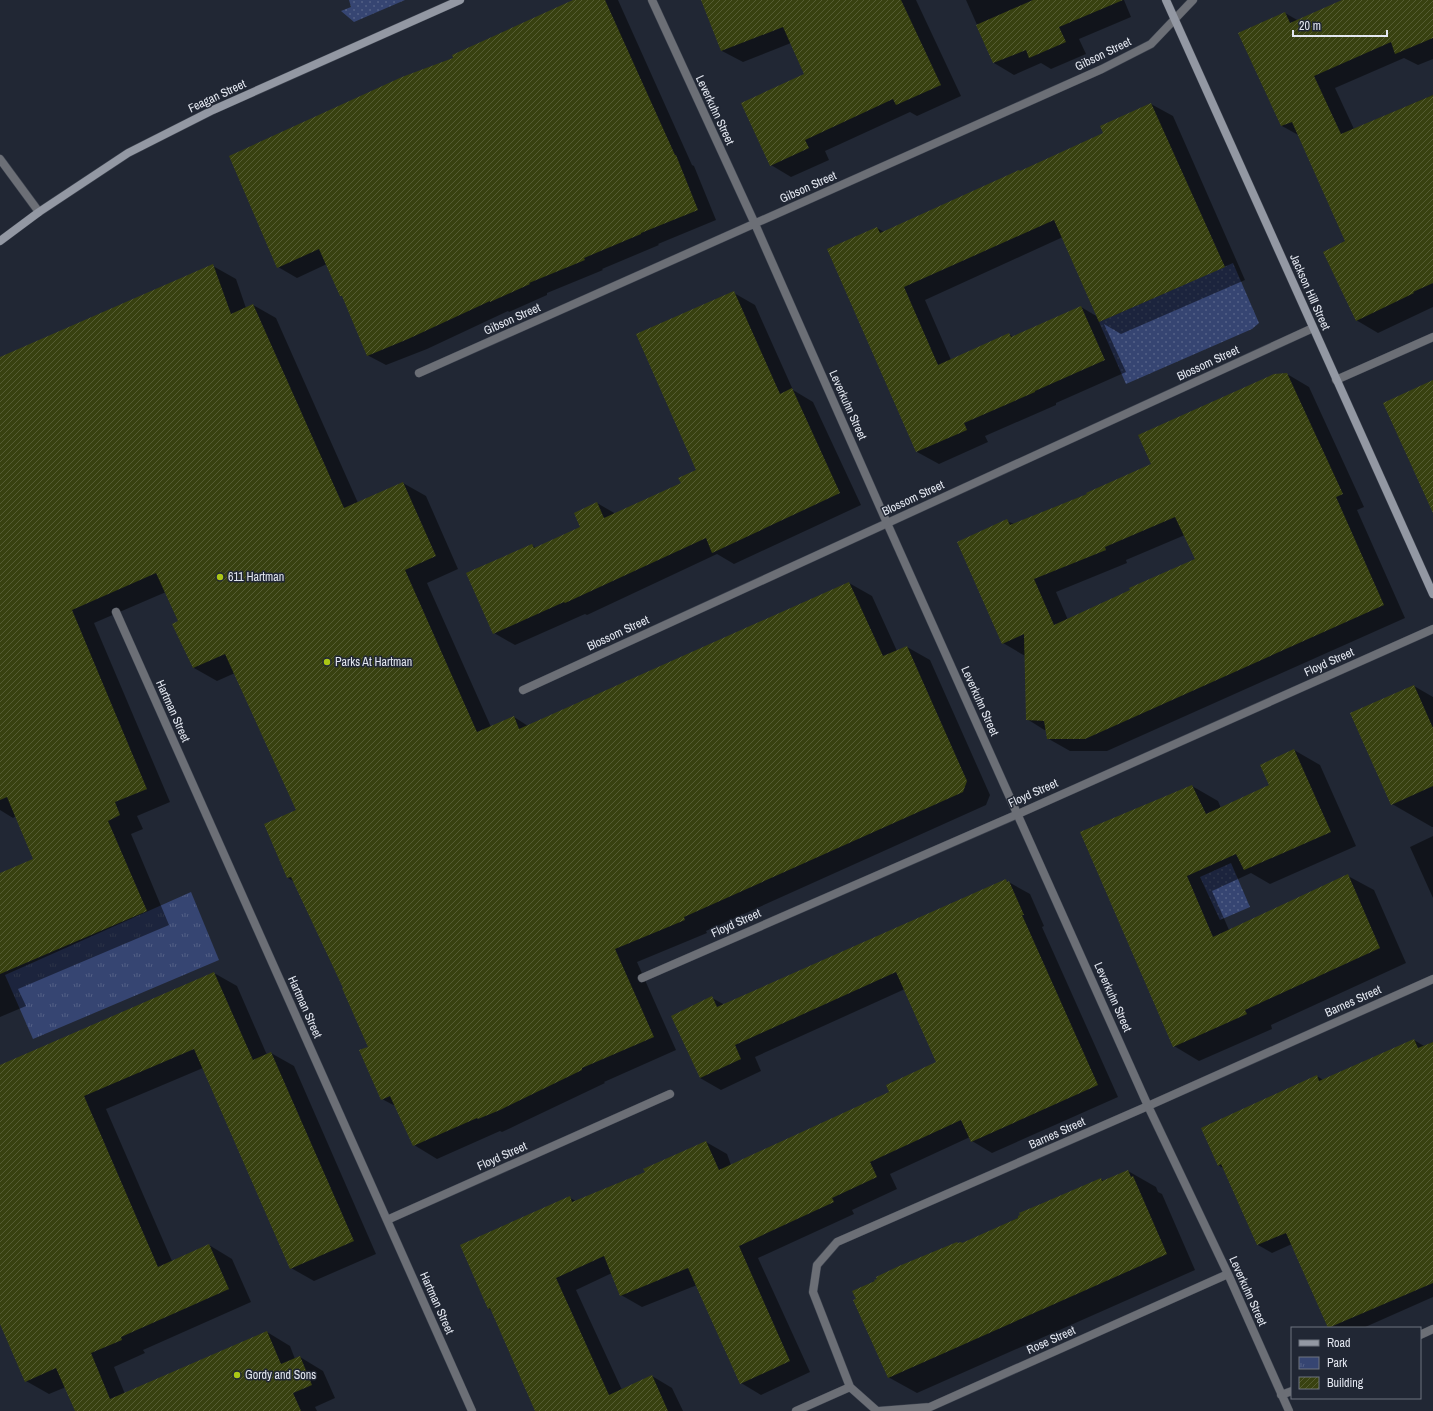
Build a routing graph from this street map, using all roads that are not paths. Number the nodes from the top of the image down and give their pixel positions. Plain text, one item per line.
1 (460, 0) edge
2 (652, 0) edge
3 (1166, 0) edge
4 (1193, 0) edge
5 (1175, 19) junction
6 (0, 159) edge
7 (39, 212) junction
8 (755, 224) junction
9 (0, 241) edge
10 (1313, 328) junction
11 (1433, 337) edge
12 (419, 373) dead end
13 (1336, 380) junction
14 (887, 524) junction
15 (1433, 594) edge
16 (116, 612) dead end
17 (1433, 629) edge
18 (523, 690) dead end
19 (1018, 814) junction
20 (642, 978) dead end
21 (1433, 979) edge
22 (670, 1094) dead end
23 (1148, 1106) junction
24 (387, 1220) junction
25 (1228, 1274) junction
26 (1433, 1329) edge
27 (1421, 1335) edge
28 (850, 1387) junction
29 (1291, 1391) edge
30 (1281, 1395) junction
31 (472, 1411) edge
32 (796, 1411) edge
33 (878, 1411) edge
34 (1289, 1411) edge

1 - 7 street, Feagan Street
2 - 8 street, Leverkuhn Street
3 - 5 street, Jackson Hill Street
4 - 5 street, Gibson Street
5 - 8 street, Gibson Street
5 - 10 street, Jackson Hill Street
6 - 7 street
7 - 9 street, Feagan Street
8 - 12 street, Gibson Street
8 - 14 street, Leverkuhn Street
10 - 13 street, Jackson Hill Street
10 - 14 street, Blossom Street
11 - 13 street
13 - 15 street, Jackson Hill Street
14 - 18 street, Blossom Street
14 - 19 street, Leverkuhn Street
16 - 24 street, Hartman Street
17 - 19 street, Floyd Street
19 - 20 street, Floyd Street
19 - 23 street, Leverkuhn Street
21 - 23 street, Barnes Street
22 - 24 street, Floyd Street
23 - 25 street, Leverkuhn Street
23 - 28 street, Barnes Street
24 - 31 street, Hartman Street
25 - 30 street, Leverkuhn Street
25 - 33 street, Rose Street
26 - 27 street
28 - 32 street
28 - 33 street, Barnes Street
29 - 30 street
30 - 34 street, Leverkuhn Street

